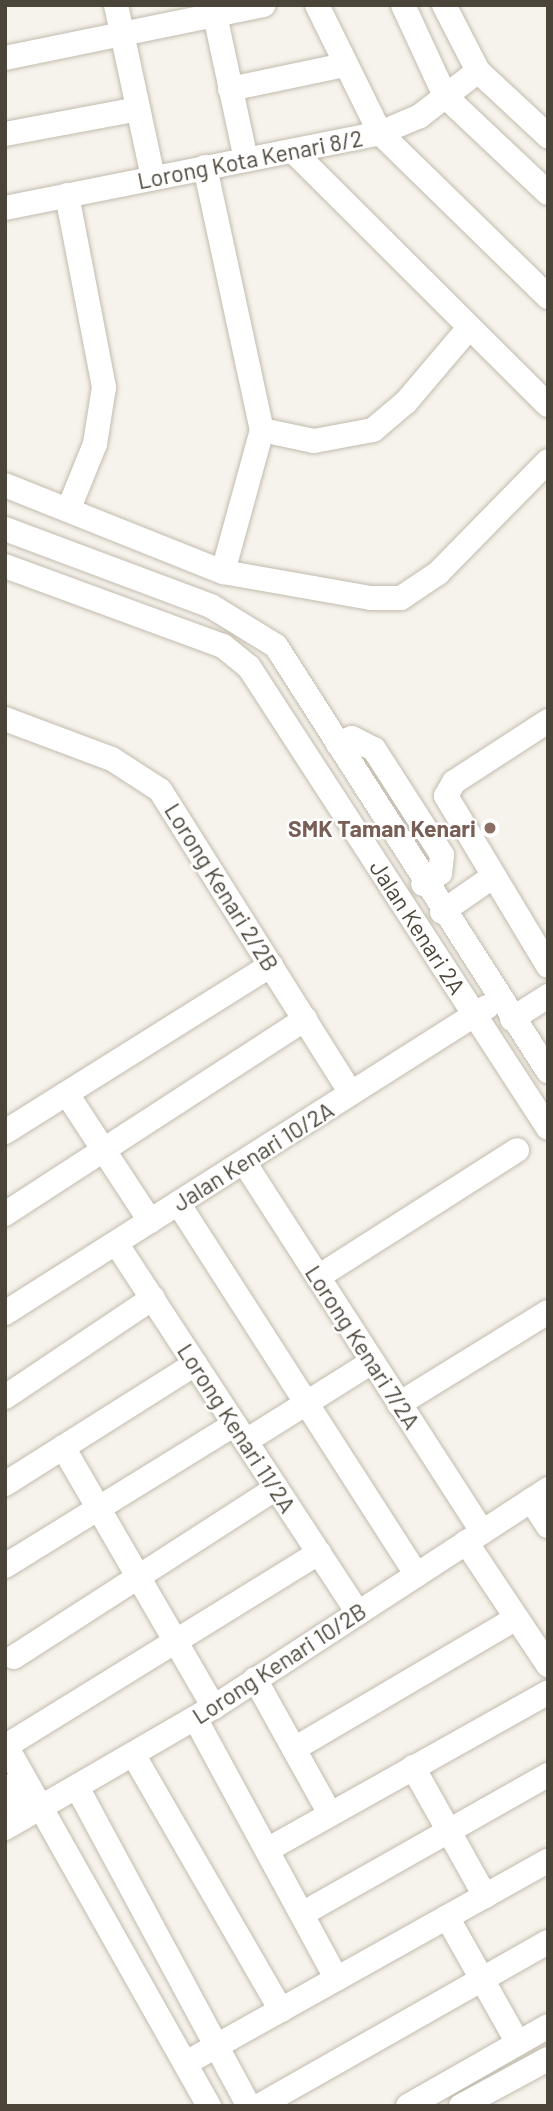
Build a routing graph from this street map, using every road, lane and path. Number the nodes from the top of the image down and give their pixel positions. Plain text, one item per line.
1 (116, 5) edge
2 (264, 5) edge
3 (317, 5) edge
4 (403, 5) edge
5 (444, 5) edge
6 (215, 15) junction
7 (122, 34) junction
8 (5, 58) edge
9 (345, 65) junction
10 (478, 71) junction
11 (230, 89) junction
12 (445, 96) junction
13 (138, 108) junction
14 (380, 133) junction
15 (5, 134) edge
16 (548, 136) edge
17 (295, 153) junction
18 (246, 159) junction
19 (205, 167) junction
20 (153, 177) junction
21 (548, 193) edge
22 (67, 195) junction
23 (5, 208) edge
24 (548, 297) edge
25 (467, 330) junction
26 (548, 405) edge
27 (262, 430) junction
28 (548, 461) edge
29 (5, 485) edge
30 (69, 508) junction
31 (5, 529) edge
32 (56, 548) junction
33 (5, 566) edge
34 (223, 572) junction
35 (43, 581) junction
36 (5, 719) edge
37 (548, 721) edge
38 (491, 878) junction
39 (442, 912) junction
40 (271, 965) junction
41 (548, 966) edge
42 (548, 996) edge
43 (506, 1009) junction
44 (475, 1015) junction
45 (305, 1019) junction
46 (548, 1071) edge
47 (351, 1093) junction
48 (67, 1094) junction
49 (548, 1128) edge
50 (5, 1132) edge
51 (104, 1150) junction
52 (517, 1150) dead end
53 (244, 1162) junction
54 (178, 1203) junction
55 (5, 1214) edge
56 (150, 1221) junction
57 (117, 1243) junction
58 (318, 1277) junction
59 (153, 1298) junction
60 (548, 1312) edge
61 (5, 1313) edge
62 (372, 1362) junction
63 (195, 1364) junction
64 (5, 1397) edge
65 (305, 1404) junction
66 (399, 1404) junction
67 (241, 1433) junction
68 (63, 1447) junction
69 (5, 1484) edge
70 (276, 1488) junction
71 (539, 1495) edge
72 (99, 1508) junction
73 (548, 1527) edge
74 (474, 1537) junction
75 (319, 1553) junction
76 (5, 1566) edge
77 (138, 1575) junction
78 (416, 1575) junction
79 (358, 1613) junction
80 (516, 1618) junction
81 (176, 1641) junction
82 (14, 1657) dead end
83 (548, 1665) edge
84 (256, 1679) junction
85 (548, 1692) edge
86 (204, 1712) junction
87 (6, 1745) edge
88 (294, 1749) junction
89 (133, 1754) junction
90 (413, 1768) junction
91 (548, 1775) edge
92 (5, 1786) edge
93 (77, 1787) junction
94 (330, 1814) junction
95 (24, 1817) edge
96 (449, 1831) junction
97 (267, 1850) junction
98 (548, 1861) edge
99 (485, 1896) junction
100 (302, 1914) junction
101 (447, 1917) junction
102 (548, 1942) edge
103 (337, 1979) junction
104 (482, 1979) junction
105 (281, 2010) junction
106 (548, 2026) edge
107 (518, 2043) junction
108 (217, 2046) junction
109 (548, 2059) edge
110 (186, 2063) junction
111 (470, 2104) edge
112 (209, 2106) edge
113 (249, 2106) edge
114 (259, 2106) edge
115 (408, 2106) edge

1 - 7 street
2 - 6 street
3 - 9 street
4 - 12 street
5 - 10 street
6 - 7 street
6 - 11 street
7 - 8 street
7 - 13 street
9 - 11 street
9 - 14 street
10 - 12 street, Lorong Kota Kenari 8/2
10 - 16 street
11 - 18 street
12 - 14 street, Lorong Kota Kenari 8/2
12 - 21 street
13 - 15 street
13 - 20 street
14 - 17 street, Lorong Kota Kenari 8/2
14 - 24 street
17 - 18 street, Lorong Kota Kenari 8/2
17 - 25 street
18 - 19 street, Lorong Kota Kenari 8/2
19 - 20 street, Lorong Kota Kenari 8/2
19 - 27 street
20 - 22 street, Lorong Kota Kenari 8/2
22 - 23 street, Lorong Kota Kenari 8/2
22 - 30 street
25 - 26 street
25 - 27 street
27 - 34 street
28 - 34 street
29 - 30 street
30 - 34 street
31 - 32 street, Jalan Kenari 2A
32 - 35 street
32 - 39 street, Jalan Kenari 2A
33 - 35 street, Jalan Kenari 2A
35 - 44 street, Jalan Kenari 2A
36 - 40 street, Lorong Kenari 2/2B
37 - 38 street
38 - 39 street
38 - 41 street
39 - 43 street, Jalan Kenari 2A
40 - 45 street, Lorong Kenari 2/2B
40 - 48 street
42 - 43 street, Jalan Kenari 10/2A
43 - 44 street, Jalan Kenari 10/2A
43 - 46 street, Jalan Kenari 2A
44 - 47 street, Jalan Kenari 10/2A
44 - 49 street, Jalan Kenari 2A
45 - 47 street, Lorong Kenari 2/2B
45 - 51 street
47 - 53 street, Jalan Kenari 10/2A
48 - 50 street
48 - 51 street
51 - 55 street
51 - 56 street
52 - 58 street
53 - 54 street, Jalan Kenari 10/2A
53 - 58 street, Lorong Kenari 7/2A
54 - 56 street, Jalan Kenari 10/2A
54 - 65 street
56 - 57 street, Jalan Kenari 10/2A
57 - 59 street, Lorong Kenari 11/2A
57 - 61 street, Jalan Kenari 10/2A
58 - 62 street, Lorong Kenari 7/2A
59 - 63 street, Lorong Kenari 11/2A
59 - 64 street
60 - 66 street
62 - 65 street
62 - 66 street, Lorong Kenari 7/2A
63 - 67 street, Lorong Kenari 11/2A
63 - 68 street
65 - 67 street
65 - 78 street
66 - 74 street, Lorong Kenari 7/2A
67 - 70 street, Lorong Kenari 11/2A
67 - 72 street
68 - 69 street
68 - 72 street
70 - 75 street, Lorong Kenari 11/2A
70 - 77 street
71 - 73 street
71 - 74 street, Lorong Kenari 10/2B
72 - 76 street
72 - 77 street
74 - 78 street, Lorong Kenari 10/2B
74 - 80 street, Lorong Kenari 7/2A
75 - 79 street, Lorong Kenari 11/2A
75 - 81 street
77 - 81 street
77 - 82 street
78 - 79 street, Lorong Kenari 10/2B
79 - 84 street, Lorong Kenari 10/2B
80 - 83 street, Lorong Kenari 7/2A
80 - 88 street
81 - 86 street
81 - 87 street
84 - 86 street, Lorong Kenari 10/2B
84 - 88 street
85 - 90 street
86 - 89 street, Lorong Kenari 10/2B
86 - 97 street
87 - 95 street
88 - 94 street
89 - 93 street, Lorong Kenari 10/2B
89 - 105 street
90 - 94 street
90 - 96 street
91 - 96 street
92 - 95 street
93 - 95 street, Lorong Kenari 10/2B
93 - 108 street
94 - 97 street
95 - 110 street
96 - 99 street
96 - 100 street
97 - 100 street
98 - 99 street
99 - 101 street
100 - 103 street
101 - 103 street
101 - 104 street
102 - 104 street
103 - 105 street
104 - 107 street
104 - 114 street
105 - 108 street
106 - 107 street
107 - 115 street
108 - 110 street
108 - 113 street
109 - 111 street
110 - 112 street

